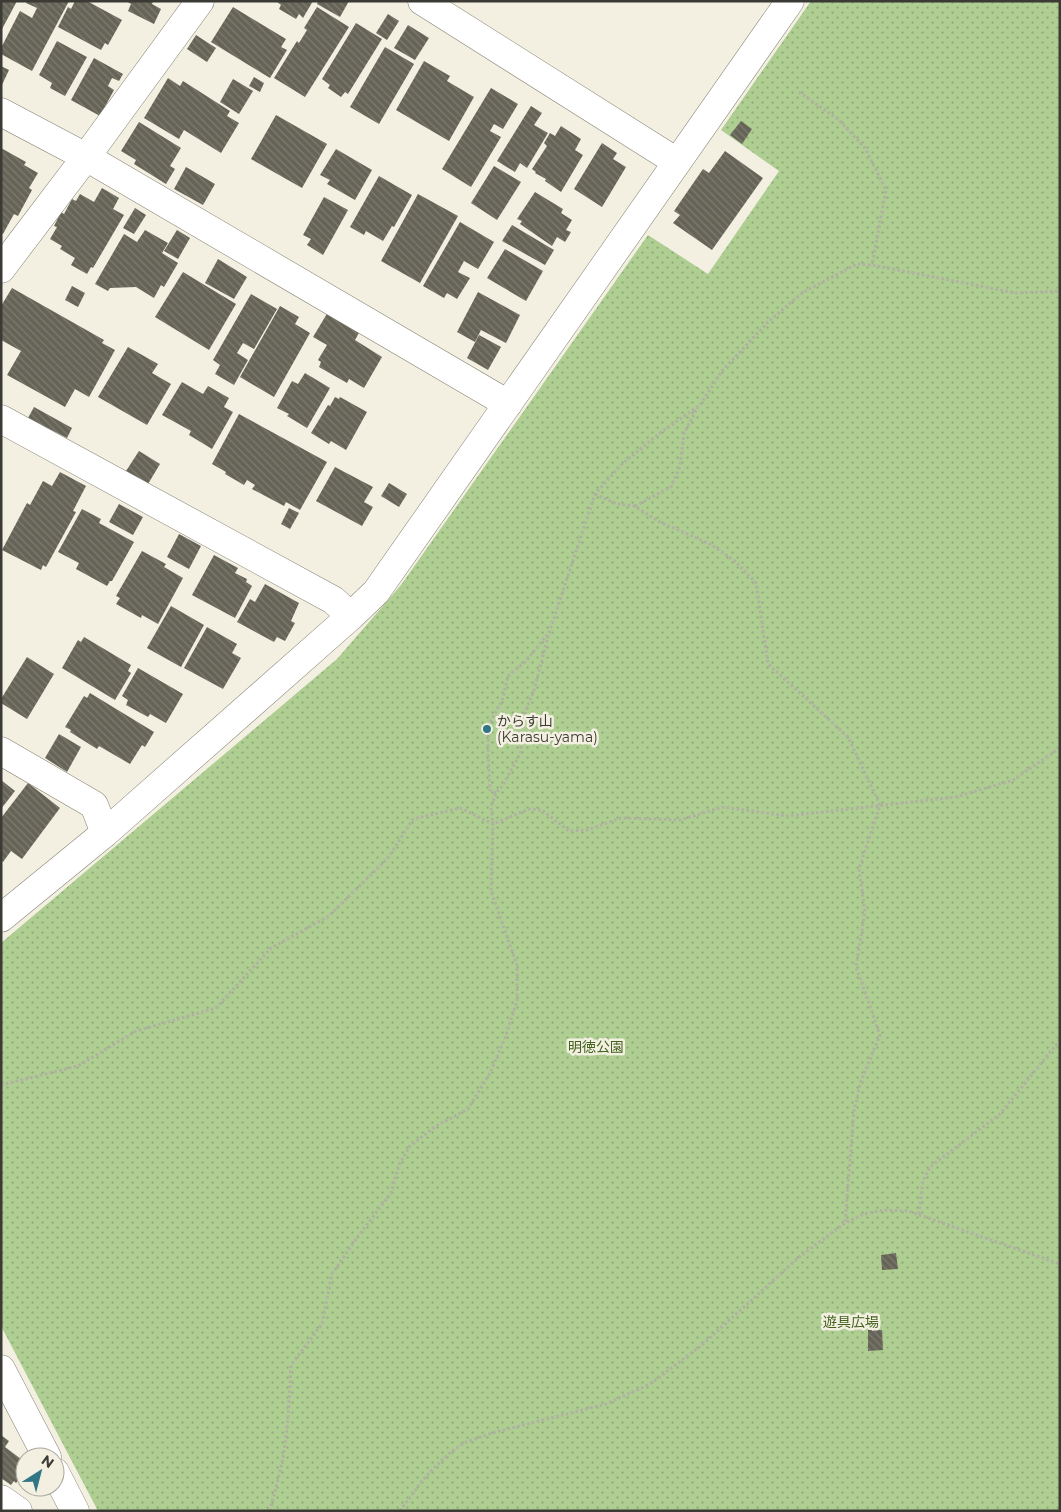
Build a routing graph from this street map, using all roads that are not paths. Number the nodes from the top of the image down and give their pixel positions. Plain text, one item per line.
1 (200, 1) edge
2 (422, 1) edge
3 (790, 1) edge
4 (1, 112) edge
5 (86, 157) junction
6 (677, 162) junction
7 (1, 269) edge
8 (508, 404) junction
9 (1, 419) edge
10 (351, 616) junction
11 (1, 751) edge
12 (106, 833) junction
13 (1, 918) edge
14 (1, 1369) edge
15 (42, 1447) edge
16 (65, 1492) edge
17 (1, 1498) edge
18 (18, 1511) edge
19 (75, 1511) edge

1 - 5 street
2 - 6 street
3 - 6 street
4 - 5 street
5 - 7 street
5 - 8 street
6 - 8 street
8 - 10 street
9 - 10 street
10 - 12 street
11 - 12 street
12 - 13 street
14 - 15 street
16 - 19 street
17 - 18 street

